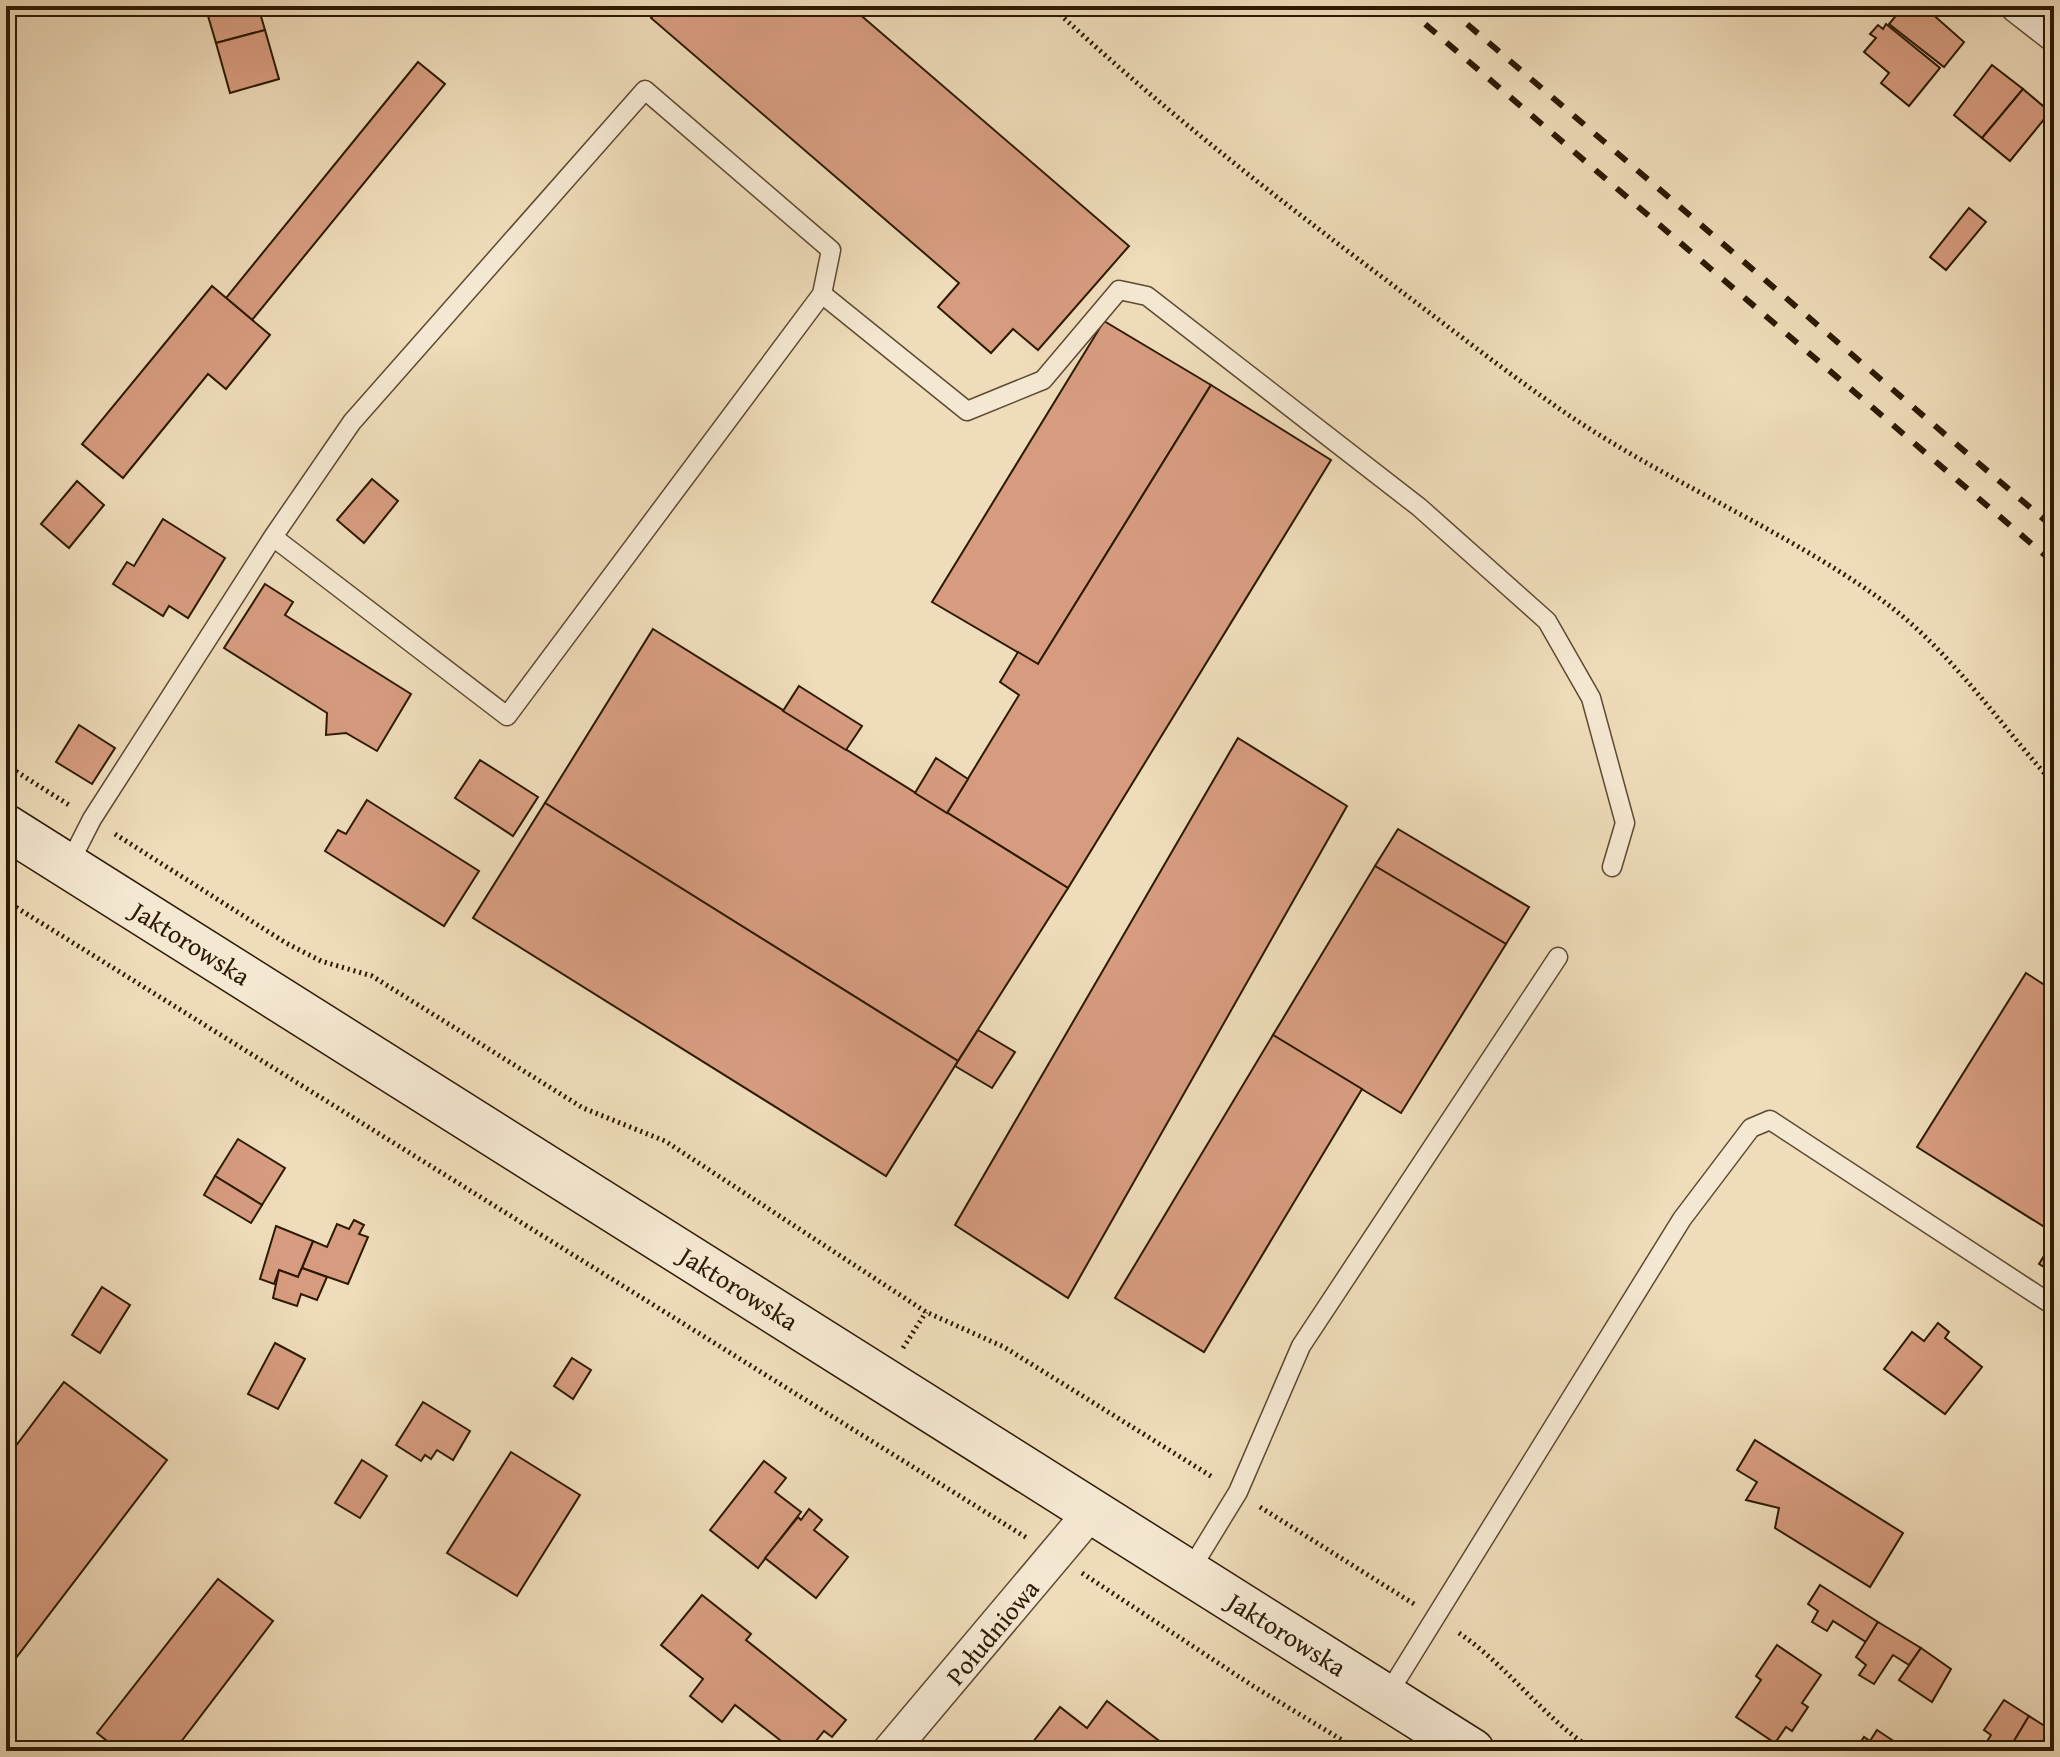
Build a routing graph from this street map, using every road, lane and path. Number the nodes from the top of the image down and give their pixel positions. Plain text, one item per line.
1 (1051, 6) edge
2 (2018, 6) edge
3 (2054, 34) edge
4 (822, 294) junction
5 (273, 537) junction
6 (6, 765) edge
7 (2054, 784) edge
8 (92, 819) junction
9 (6, 827) edge
10 (68, 866) junction
11 (1612, 867) dead end
12 (6, 901) edge
13 (1558, 957) dead end
14 (2054, 1306) edge
15 (1238, 1492) junction
16 (1092, 1511) junction
17 (1056, 1556) junction
18 (1189, 1572) junction
19 (1437, 1619) junction
20 (1386, 1697) junction
21 (890, 1751) edge
22 (1360, 1751) edge
23 (1472, 1751) edge
24 (1595, 1751) edge

1 - 7 path
2 - 3 street
4 - 5 lane
4 - 5 lane
4 - 11 lane
5 - 8 lane
6 - 8 path
8 - 10 lane
8 - 15 path
9 - 10 main road, Jaktorowska
10 - 16 main road, Jaktorowska
12 - 17 path
13 - 15 lane
14 - 19 lane
15 - 18 lane
15 - 19 path
16 - 17 street, Południowa
16 - 18 main road, Jaktorowska
17 - 21 street, Południowa
17 - 22 path
18 - 20 main road, Jaktorowska
19 - 20 lane
19 - 24 path
20 - 23 main road, Jaktorowska

